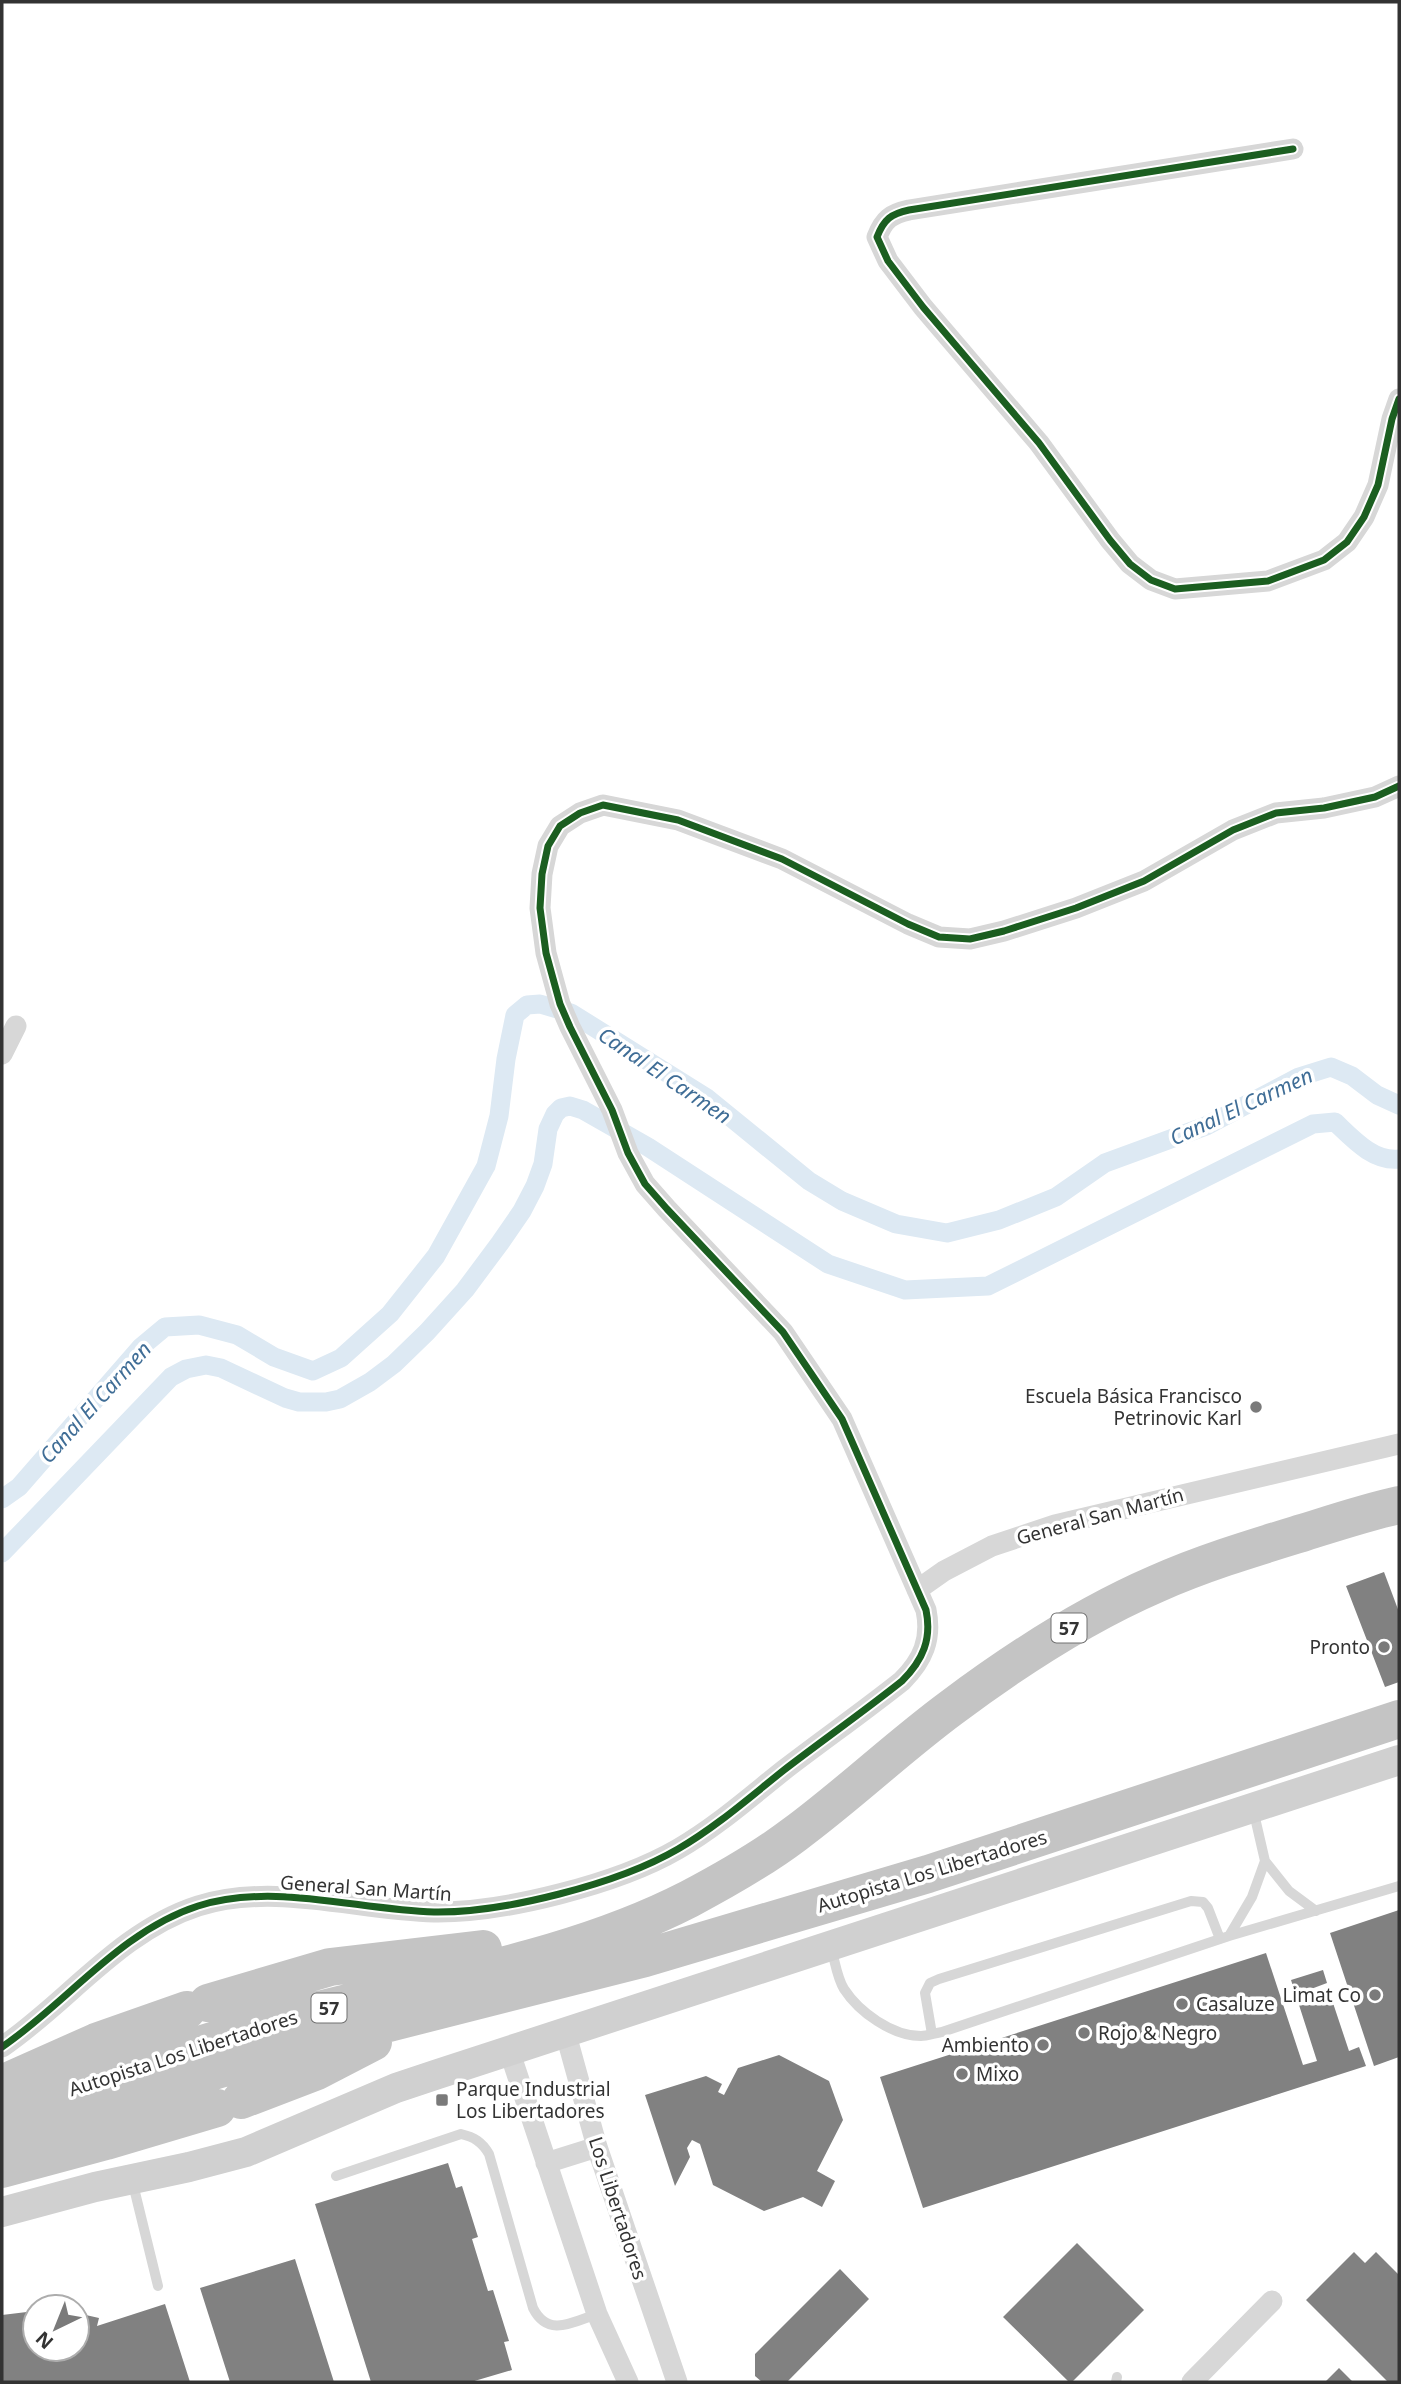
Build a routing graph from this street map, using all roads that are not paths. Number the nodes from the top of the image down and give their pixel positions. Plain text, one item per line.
1 (1293, 149) dead end
2 (1399, 400) edge
3 (1399, 786) edge
4 (16, 1026) dead end
5 (2, 1054) edge
6 (1399, 1444) edge
7 (1396, 1509) edge
8 (917, 1590) junction
9 (1399, 1719) edge
10 (1399, 1760) edge
11 (1253, 1809) junction
12 (1265, 1861) junction
13 (1399, 1886) edge
14 (687, 1900) junction
15 (1316, 1911) junction
16 (1225, 1937) junction
17 (830, 1945) junction
18 (458, 2003) junction
19 (565, 2031) junction
20 (932, 2034) junction
21 (2, 2048) edge
22 (509, 2050) junction
23 (2, 2084) edge
24 (2, 2113) edge
25 (2, 2142) edge
26 (597, 2147) junction
27 (546, 2163) junction
28 (2, 2169) edge
29 (336, 2176) dead end
30 (132, 2178) junction
31 (2, 2212) edge
32 (143, 2231) junction
33 (132, 2237) dead end
34 (156, 2285) dead end
35 (1272, 2301) dead end
36 (597, 2314) junction
37 (628, 2382) edge
38 (677, 2382) edge
39 (1192, 2382) edge

1 - 2 street
3 - 8 street
4 - 5 street
6 - 8 street, General San Martín
7 - 14 highway, Autopista Los Libertadores / 57
8 - 21 street, General San Martín
9 - 18 highway, Autopista Los Libertadores / 57
10 - 11 street
11 - 12 lane
11 - 17 street
12 - 15 lane
12 - 16 lane
13 - 15 lane
14 - 23 highway, Autopista Los Libertadores / 57
14 - 24 highway, Autopista Los Libertadores / 57
15 - 16 lane
16 - 20 lane
16 - 20 lane
17 - 19 street
17 - 20 lane
18 - 25 highway, Autopista Los Libertadores / 57
18 - 28 highway, Autopista Los Libertadores / 57
19 - 22 street
19 - 26 street, Los Libertadores
22 - 27 street
22 - 30 street
26 - 27 street
26 - 38 street, Los Libertadores
27 - 36 street
29 - 36 lane
30 - 31 street
30 - 32 lane
32 - 33 lane
32 - 34 lane
35 - 39 street
36 - 37 street

